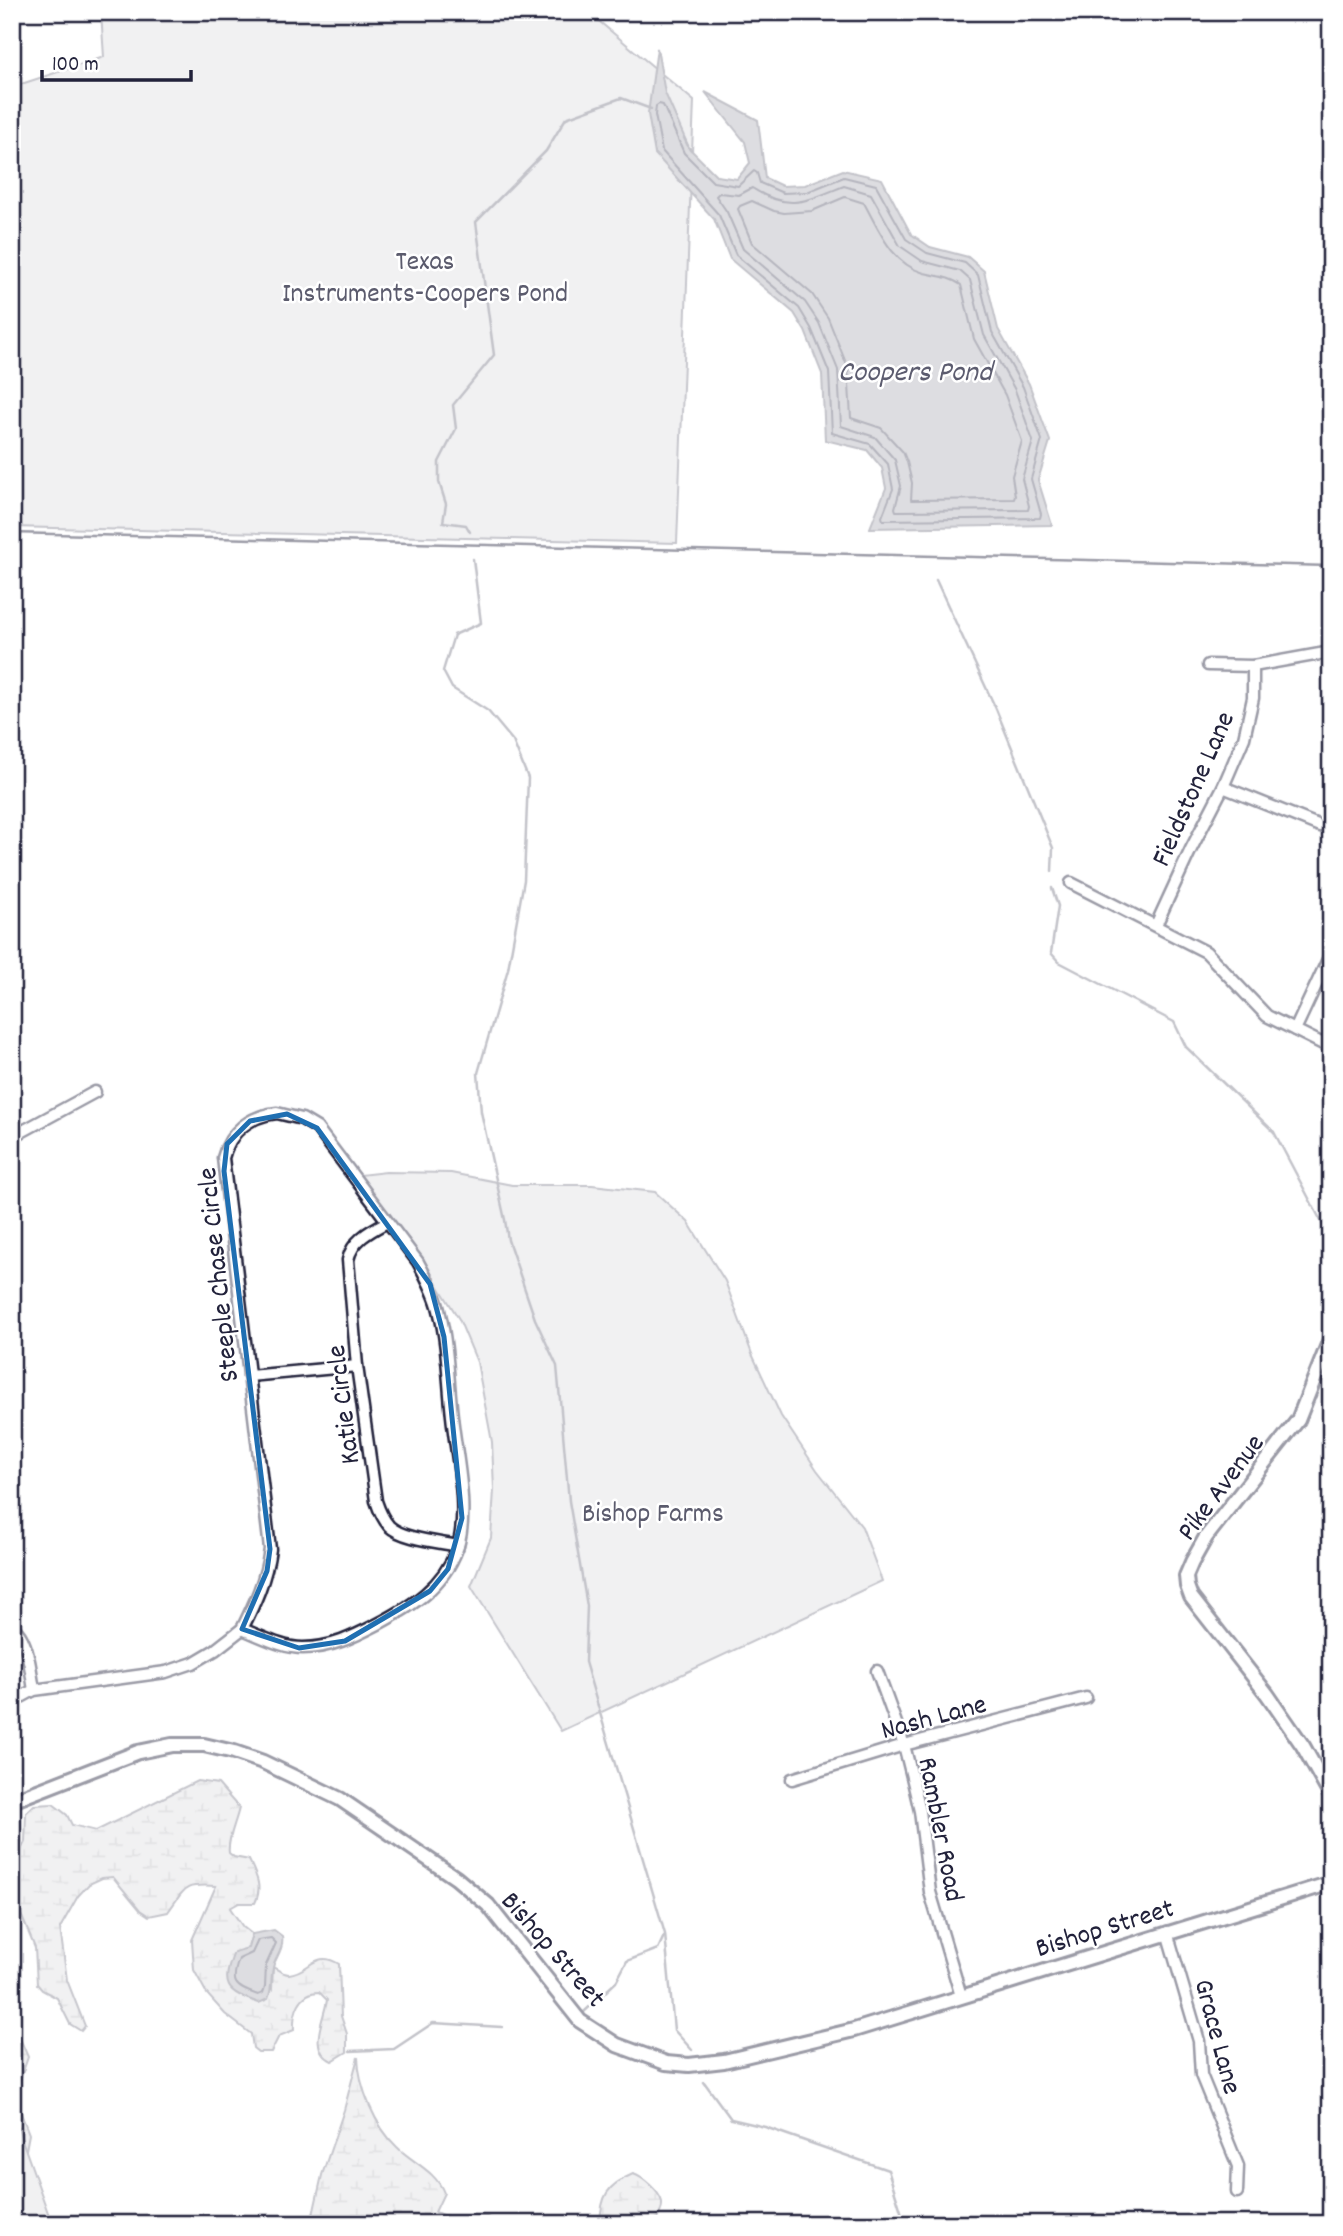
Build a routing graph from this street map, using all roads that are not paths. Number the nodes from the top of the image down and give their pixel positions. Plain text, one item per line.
1 (1331, 652) edge
2 (1208, 665) dead end
3 (1253, 666) junction
4 (1223, 787) junction
5 (1331, 827) edge
6 (1071, 883) dead end
7 (1156, 925) junction
8 (1331, 953) edge
9 (1295, 1030) junction
10 (1331, 1048) edge
11 (95, 1092) dead end
12 (12, 1137) edge
13 (387, 1222) junction
14 (1331, 1337) edge
15 (357, 1366) junction
16 (249, 1377) junction
17 (458, 1546) junction
18 (12, 1627) edge
19 (242, 1629) junction
20 (877, 1671) dead end
21 (34, 1690) junction
22 (1086, 1698) dead end
23 (12, 1702) edge
24 (904, 1745) junction
25 (792, 1779) dead end
26 (1331, 1796) edge
27 (12, 1801) edge
28 (1331, 1883) edge
29 (1167, 1932) junction
30 (961, 1996) junction
31 (1237, 2192) dead end

1 - 3 street
2 - 3 street
3 - 4 street, Fieldstone Lane
4 - 5 street
4 - 7 street, Fieldstone Lane
6 - 7 street
7 - 9 street
8 - 9 street
9 - 10 street
11 - 12 street
13 - 15 street, Katie Circle
13 - 16 street, Steeple Chase Circle
13 - 17 street, Steeple Chase Circle
14 - 26 street, Pike Avenue
15 - 16 street
15 - 17 street, Katie Circle
16 - 19 street, Steeple Chase Circle
17 - 19 street, Steeple Chase Circle
18 - 21 street
19 - 21 street, Steeple Chase Circle
20 - 24 street, Rambler Road
21 - 23 street, Steeple Chase Circle
22 - 24 street, Nash Lane
24 - 25 street, Nash Lane
24 - 30 street, Rambler Road
27 - 30 street, Bishop Street
28 - 29 street, Bishop Street
29 - 30 street, Bishop Street
29 - 31 street, Grace Lane

